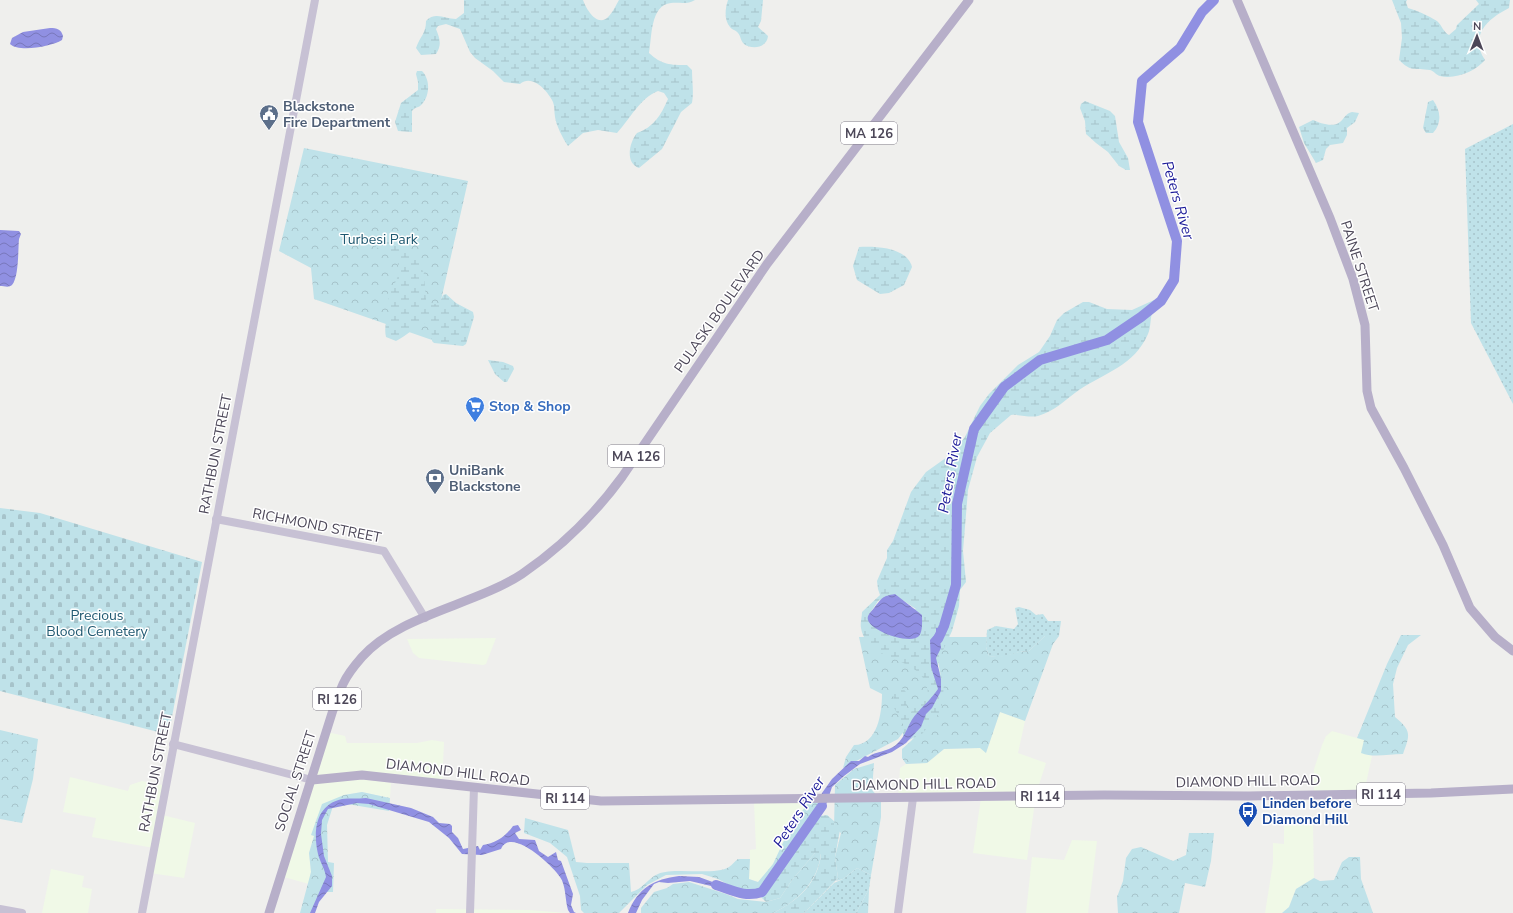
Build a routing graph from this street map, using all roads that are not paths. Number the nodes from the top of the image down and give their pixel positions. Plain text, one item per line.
1 (315, 0) edge
2 (969, 0) edge
3 (1237, 0) edge
4 (216, 519) junction
5 (461, 602) joint
6 (424, 618) junction
7 (390, 634) joint
8 (1513, 651) edge
9 (173, 744) junction
10 (312, 780) junction
11 (474, 787) junction
12 (1513, 789) edge
13 (914, 798) junction
14 (0, 909) edge
15 (22, 913) edge
16 (142, 913) edge
17 (269, 913) edge
18 (470, 913) edge
19 (898, 913) edge

1 - 4 street, RATHBUN STREET
2 - 5 main road, PULASKI BOULEVARD / MA 126
3 - 8 main road, PAINE STREET
4 - 6 street, RICHMOND STREET
4 - 9 street, RATHBUN STREET
5 - 6 main road, SOCIAL STREET / MA 126
6 - 7 main road, SOCIAL STREET / MA 126
7 - 10 main road, SOCIAL STREET / RI 126
9 - 10 street, DIAMOND HILL ROAD / RI 114
9 - 16 street, RATHBUN STREET
10 - 11 main road, DIAMOND HILL ROAD / RI 114
10 - 17 main road, SOCIAL STREET
11 - 13 main road, DIAMOND HILL ROAD / RI 114
11 - 18 street
12 - 13 main road, DIAMOND HILL ROAD / RI 114
13 - 19 street
14 - 15 street

